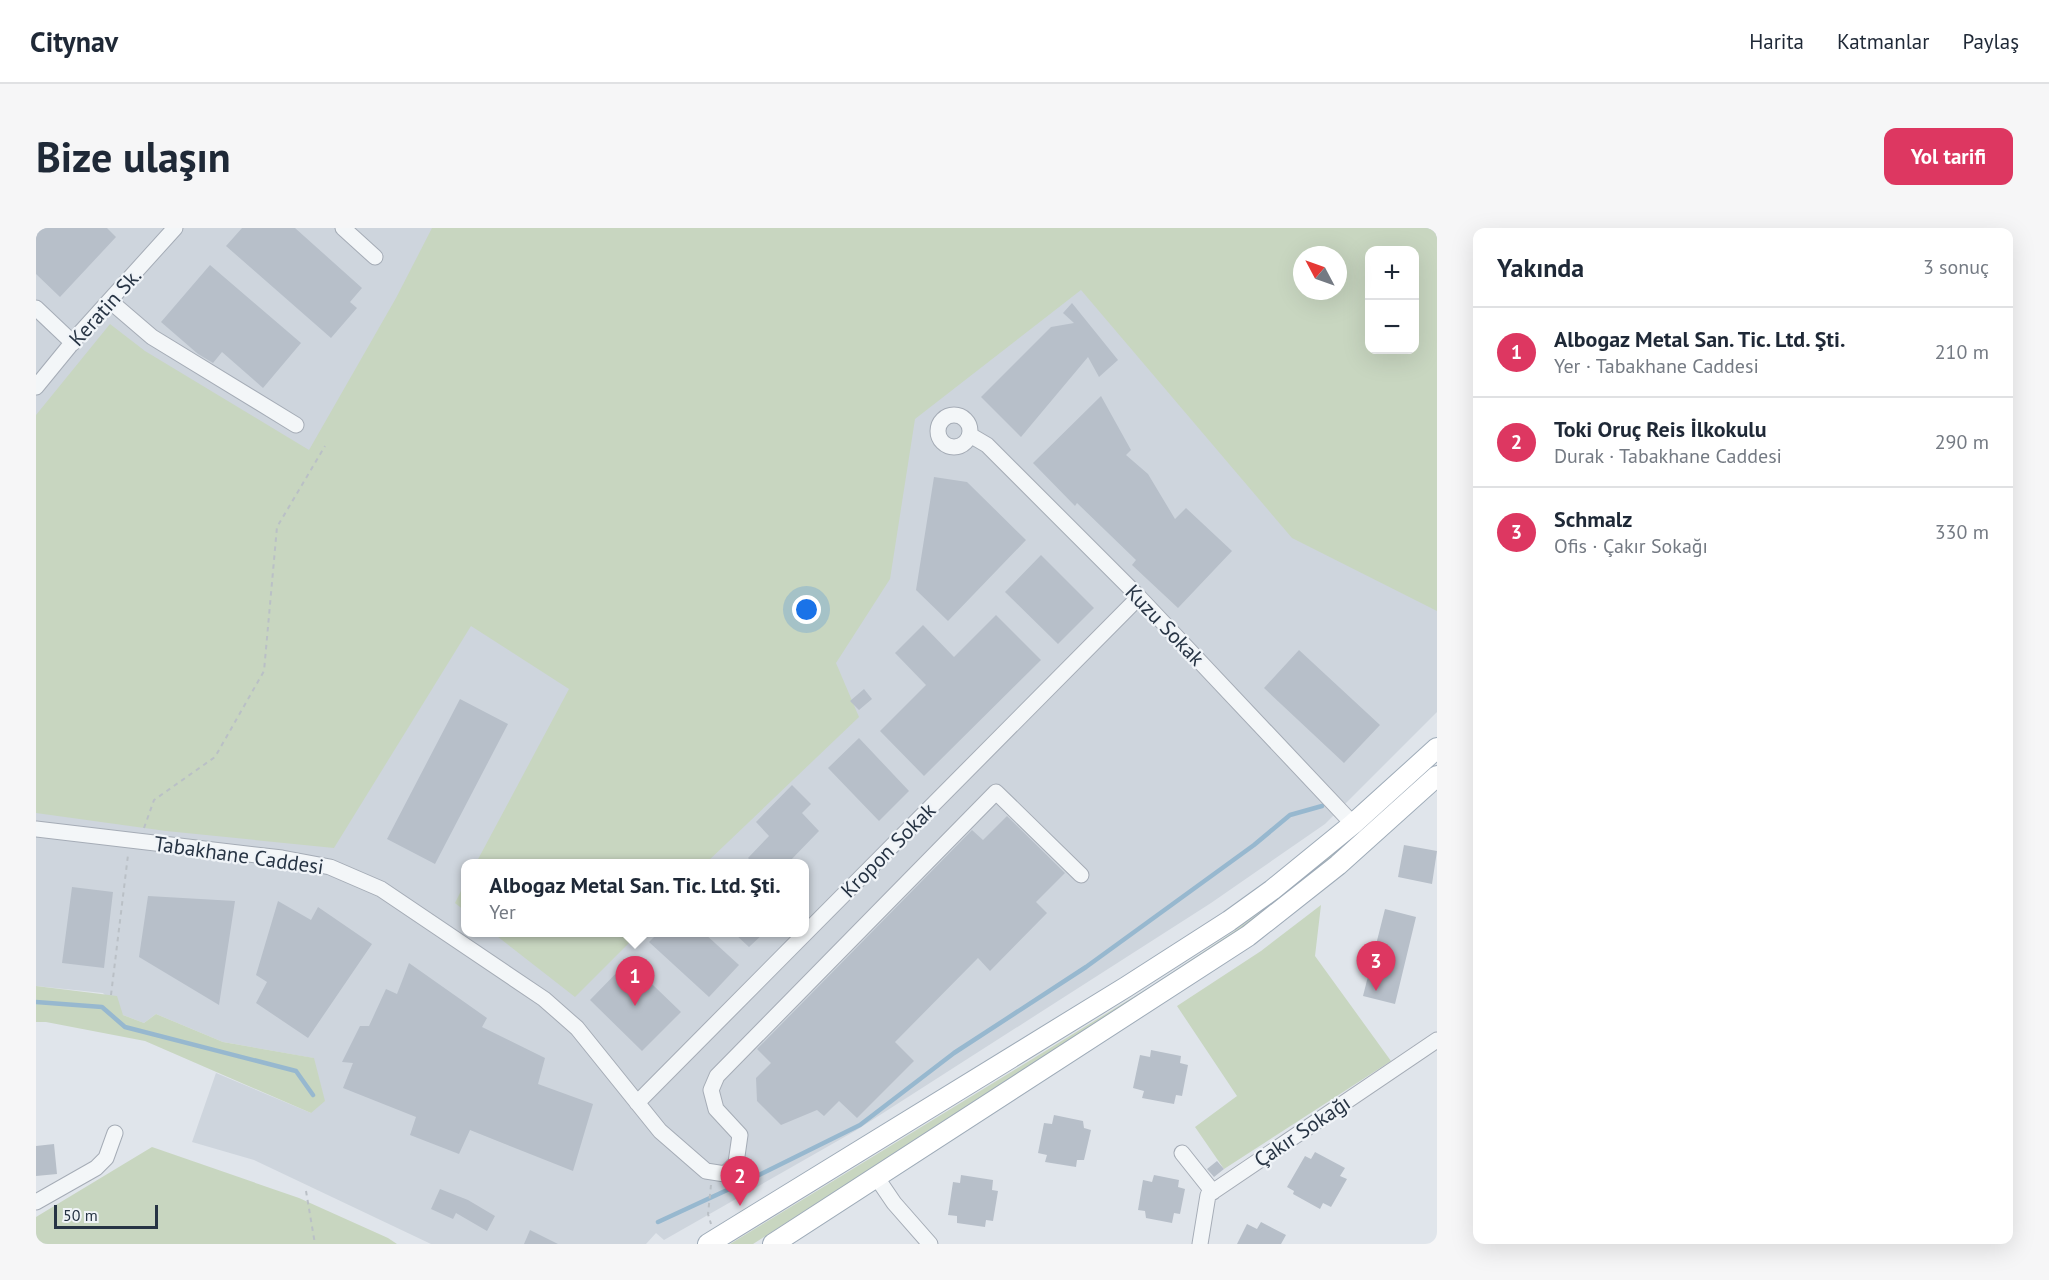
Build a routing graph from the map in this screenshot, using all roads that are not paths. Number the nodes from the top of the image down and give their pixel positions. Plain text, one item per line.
1 (176, 228) edge
2 (343, 228) edge
3 (375, 257) dead end
4 (110, 301) junction
5 (36, 308) edge
6 (73, 342) junction
7 (36, 387) edge
8 (296, 425) dead end
9 (970, 435) dead end
10 (1139, 597) junction
11 (1437, 748) edge
12 (1437, 776) edge
13 (1353, 824) junction
14 (36, 829) edge
15 (1081, 875) dead end
16 (809, 930) edge
17 (802, 937) edge
18 (1437, 1040) edge
19 (637, 1103) junction
20 (115, 1133) dead end
21 (1182, 1153) dead end
22 (877, 1178) junction
23 (1213, 1192) junction
24 (36, 1202) edge
25 (710, 1234) edge
26 (773, 1244) edge
27 (930, 1244) edge
28 (1200, 1244) edge

1 - 4 street, Keratin Sk.
2 - 3 street
4 - 6 street, Keratin Sk.
4 - 8 street
5 - 6 street
6 - 7 street, Keratin Sk.
9 - 10 street, Kuzu Sokak
10 - 13 street, Kuzu Sokak
10 - 16 street, Kropon Sokak
11 - 13 main road
12 - 22 main road
13 - 25 main road
14 - 19 street, Tabakhane Caddesi
15 - 19 street, Tabakhane Caddesi
17 - 19 street, Kropon Sokak
18 - 23 street, Çakır Sokağı
20 - 24 street
21 - 23 street
22 - 26 main road
22 - 27 street
23 - 28 street

